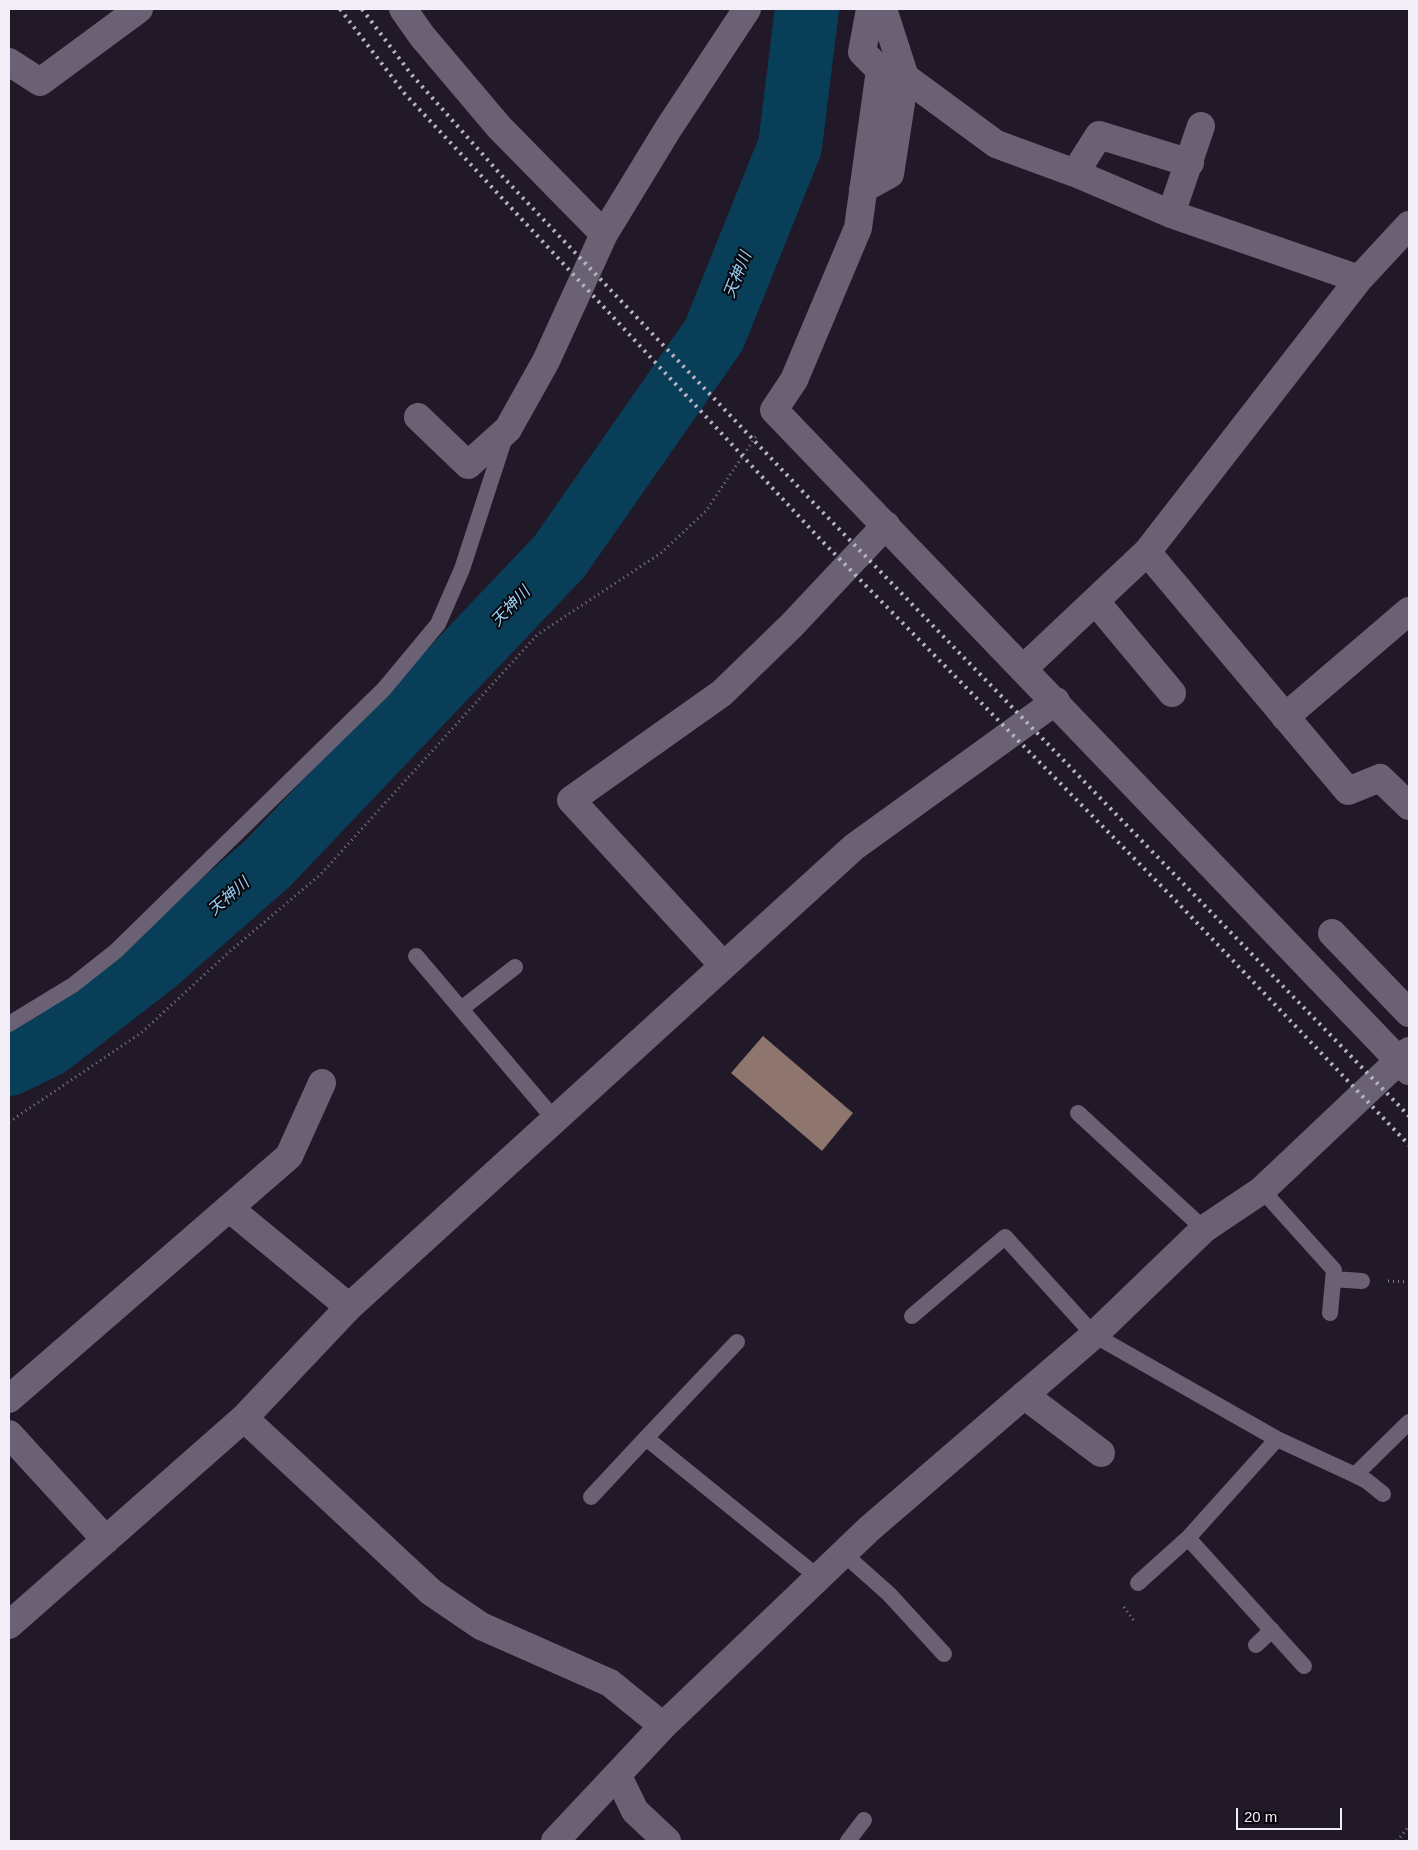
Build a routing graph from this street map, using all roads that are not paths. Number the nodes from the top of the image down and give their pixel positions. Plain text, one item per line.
1 (139, 9) edge
2 (403, 9) edge
3 (747, 9) edge
4 (870, 9) edge
5 (883, 9) edge
6 (9, 62) edge
7 (904, 77) junction
8 (1201, 126) dead end
9 (1190, 163) junction
10 (1075, 173) junction
11 (863, 189) junction
12 (1171, 214) junction
13 (1409, 225) edge
14 (604, 234) junction
15 (1359, 279) junction
16 (418, 417) dead end
17 (508, 429) junction
18 (886, 526) junction
19 (1147, 552) junction
20 (1096, 602) junction
21 (1409, 611) edge
22 (1024, 668) junction
23 (1172, 693) dead end
24 (1056, 701) junction
25 (1285, 717) junction
26 (1409, 806) edge
27 (1332, 933) dead end
28 (416, 956) dead end
29 (723, 965) junction
30 (514, 967) dead end
31 (461, 1009) junction
32 (1409, 1013) edge
33 (9, 1024) edge
34 (1406, 1061) edge
35 (322, 1083) dead end
36 (1078, 1113) dead end
37 (555, 1120) junction
38 (1262, 1190) junction
39 (229, 1208) junction
40 (1204, 1229) junction
41 (1333, 1279) junction
42 (1362, 1281) dead end
43 (349, 1307) junction
44 (1330, 1313) dead end
45 (912, 1316) dead end
46 (1094, 1335) junction
47 (737, 1342) dead end
48 (1024, 1395) junction
49 (9, 1399) edge
50 (244, 1418) junction
51 (1409, 1422) edge
52 (9, 1434) edge
53 (646, 1438) junction
54 (1277, 1439) junction
55 (1101, 1453) dead end
56 (1354, 1475) junction
57 (1383, 1494) dead end
58 (592, 1497) dead end
59 (1188, 1538) junction
60 (106, 1540) junction
61 (844, 1554) junction
62 (820, 1578) junction
63 (1138, 1583) dead end
64 (9, 1625) edge
65 (1272, 1630) junction
66 (1256, 1646) dead end
67 (944, 1654) dead end
68 (1304, 1666) dead end
69 (663, 1726) junction
70 (618, 1776) junction
71 (864, 1820) dead end
72 (555, 1841) edge
73 (667, 1841) edge
74 (848, 1841) edge

1 - 6 street
2 - 14 street
3 - 14 street
4 - 11 street
5 - 7 street
7 - 10 street
7 - 11 street
8 - 9 street
9 - 10 street
9 - 12 street
10 - 12 street
11 - 18 street
12 - 15 street
13 - 15 street
14 - 17 street
15 - 19 street
16 - 17 street
17 - 33 lane
18 - 22 street
18 - 29 street
19 - 20 street
19 - 25 street
20 - 22 street
20 - 23 street
21 - 25 street
22 - 24 street
24 - 29 street
24 - 34 street
25 - 26 street
27 - 32 street
28 - 31 lane
29 - 37 street
30 - 31 lane
31 - 37 lane
34 - 38 street
35 - 39 street
36 - 40 lane
37 - 43 street
38 - 40 street
38 - 41 lane
39 - 43 street
39 - 49 street
40 - 46 street
41 - 42 lane
41 - 44 lane
43 - 50 street
45 - 46 lane
46 - 48 street
46 - 54 lane
47 - 53 lane
48 - 55 street
48 - 61 street
50 - 60 street
50 - 69 street
51 - 56 lane
52 - 60 street
53 - 58 lane
53 - 62 lane
54 - 56 lane
54 - 59 lane
56 - 57 lane
59 - 63 lane
59 - 65 lane
60 - 64 street
61 - 62 street
61 - 67 lane
62 - 69 street
65 - 66 lane
65 - 68 lane
69 - 70 street
70 - 72 street
70 - 73 street
71 - 74 lane

